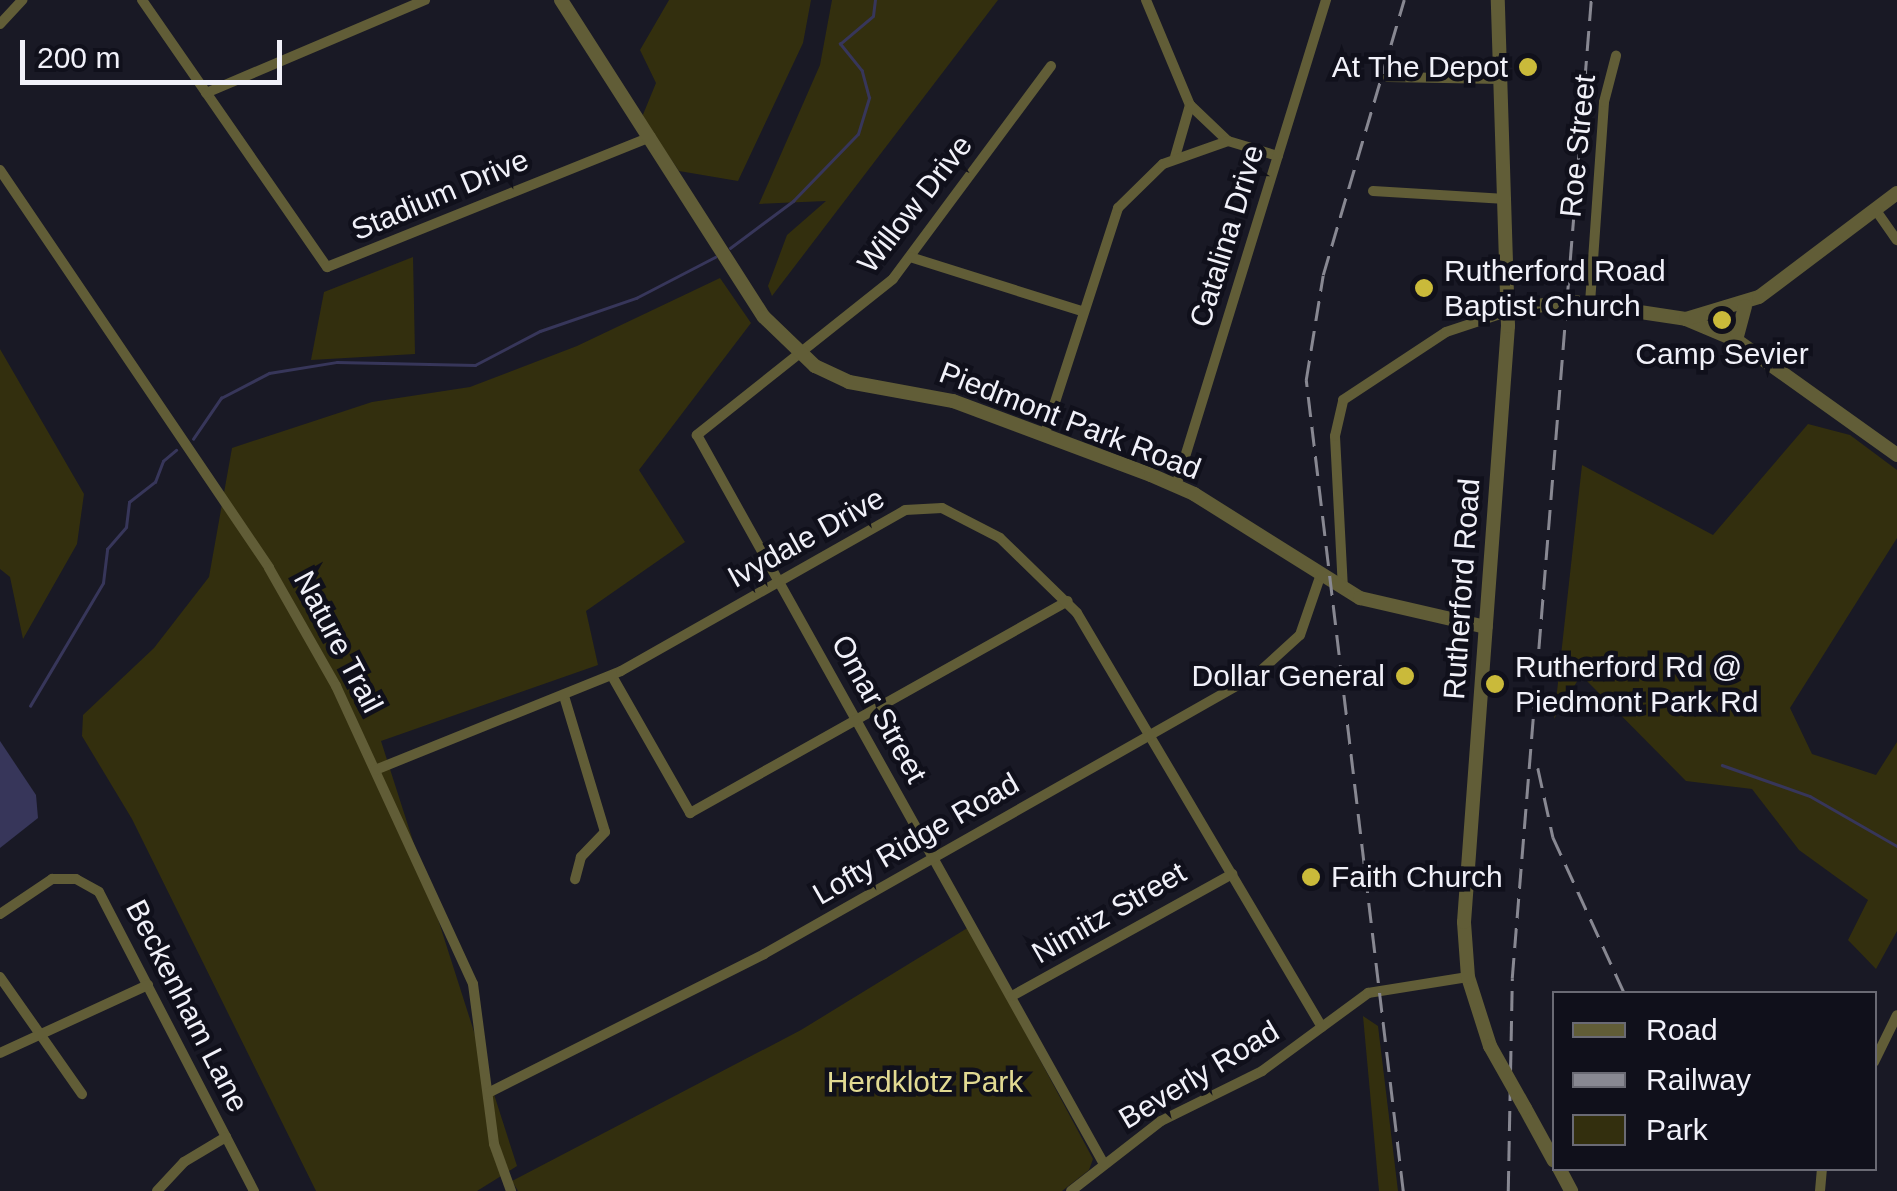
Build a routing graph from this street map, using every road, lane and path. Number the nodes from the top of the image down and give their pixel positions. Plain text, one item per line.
1 (22, 0) edge
2 (142, 0) edge
3 (425, 0) edge
4 (561, 0) edge
5 (1146, 0) edge
6 (1326, 0) edge
7 (1498, 0) edge
8 (0, 24) edge
9 (1616, 56) dead end
10 (1051, 66) dead end
11 (1388, 77) dead end
12 (1500, 78) junction
13 (206, 93) junction
14 (1190, 105) junction
15 (651, 137) junction
16 (1228, 140) junction
17 (1278, 156) junction
18 (1175, 157) junction
19 (0, 170) edge
20 (1372, 191) dead end
21 (1897, 193) edge
22 (1506, 199) junction
23 (1875, 209) junction
24 (1897, 240) edge
25 (910, 258) junction
26 (1590, 303) junction
27 (1745, 306) junction
28 (1509, 311) junction
29 (1081, 312) junction
30 (1686, 319) junction
31 (1736, 340) junction
32 (802, 356) junction
33 (697, 435) joint
34 (1044, 436) junction
35 (1897, 456) edge
36 (1176, 486) junction
37 (1320, 577) junction
38 (779, 582) junction
39 (1343, 590) junction
40 (1068, 601) junction
41 (1486, 627) junction
42 (612, 676) junction
43 (564, 696) junction
44 (855, 718) junction
45 (1151, 734) junction
46 (376, 770) junction
47 (933, 857) junction
48 (1232, 874) junction
49 (575, 878) dead end
50 (0, 914) edge
51 (1468, 977) junction
52 (0, 978) edge
53 (148, 985) junction
54 (1012, 996) junction
55 (1897, 1015) edge
56 (1322, 1027) junction
57 (44, 1036) junction
58 (0, 1053) edge
59 (1877, 1056) edge
60 (488, 1093) junction
61 (82, 1094) dead end
62 (226, 1137) junction
63 (1552, 1157) edge
64 (1104, 1164) junction
65 (157, 1191) edge
66 (254, 1191) edge
67 (511, 1191) edge
68 (1071, 1191) edge

1 - 8 street
2 - 13 street, Stadium Drive
3 - 13 street
4 - 15 street, Piedmont Park Road
5 - 14 street
6 - 17 street, Catalina Drive
7 - 12 street, Rutherford Road
9 - 26 street, Roe Street
10 - 25 street, Willow Drive
11 - 12 street
12 - 22 street, Rutherford Road
13 - 15 street, Stadium Drive
14 - 16 street
14 - 18 street
15 - 32 street, Piedmont Park Road
16 - 17 street
16 - 18 street
17 - 36 street, Catalina Drive
18 - 29 street
19 - 46 street, Nature Trail
20 - 22 street
21 - 23 street
22 - 28 street, Rutherford Road
23 - 24 street
23 - 27 street
25 - 29 street
25 - 32 street, Willow Drive
26 - 28 street
26 - 30 street
27 - 30 street
27 - 31 street
28 - 39 street
28 - 41 street, Rutherford Road
29 - 34 street
30 - 31 street
31 - 35 street
32 - 33 street, Willow Drive
32 - 34 street, Piedmont Park Road
33 - 38 street, Omar Street
34 - 36 street, Piedmont Park Road
36 - 37 street, Piedmont Park Road
37 - 39 street, Piedmont Park Road
37 - 45 street, Lofty Ridge Road
38 - 40 street, Ivydale Drive
38 - 42 street, Ivydale Drive
38 - 44 street, Omar Street
39 - 41 street, Piedmont Park Road
40 - 44 street
40 - 45 street, Ivydale Drive
41 - 51 street, Rutherford Road
42 - 43 street, Ivydale Drive
42 - 44 street
43 - 46 street, Ivydale Drive
43 - 49 street
44 - 47 street, Omar Street
45 - 47 street, Lofty Ridge Road
45 - 48 street, Ivydale Drive
46 - 60 street, Nature Trail
47 - 54 street, Omar Street
47 - 60 street, Lofty Ridge Road
48 - 54 street, Nimitz Street
48 - 56 street, Ivydale Drive
50 - 53 street, Beckenham Lane
51 - 56 street, Beverly Road
51 - 63 street, Rutherford Road, bridge
52 - 57 street
53 - 57 street
53 - 62 street, Beckenham Lane
54 - 64 street, Omar Street
55 - 59 street
56 - 64 street, Beverly Road
57 - 58 street
57 - 61 street
60 - 67 street, Nature Trail
62 - 65 street
62 - 66 street, Beckenham Lane
64 - 68 street, Beverly Road

